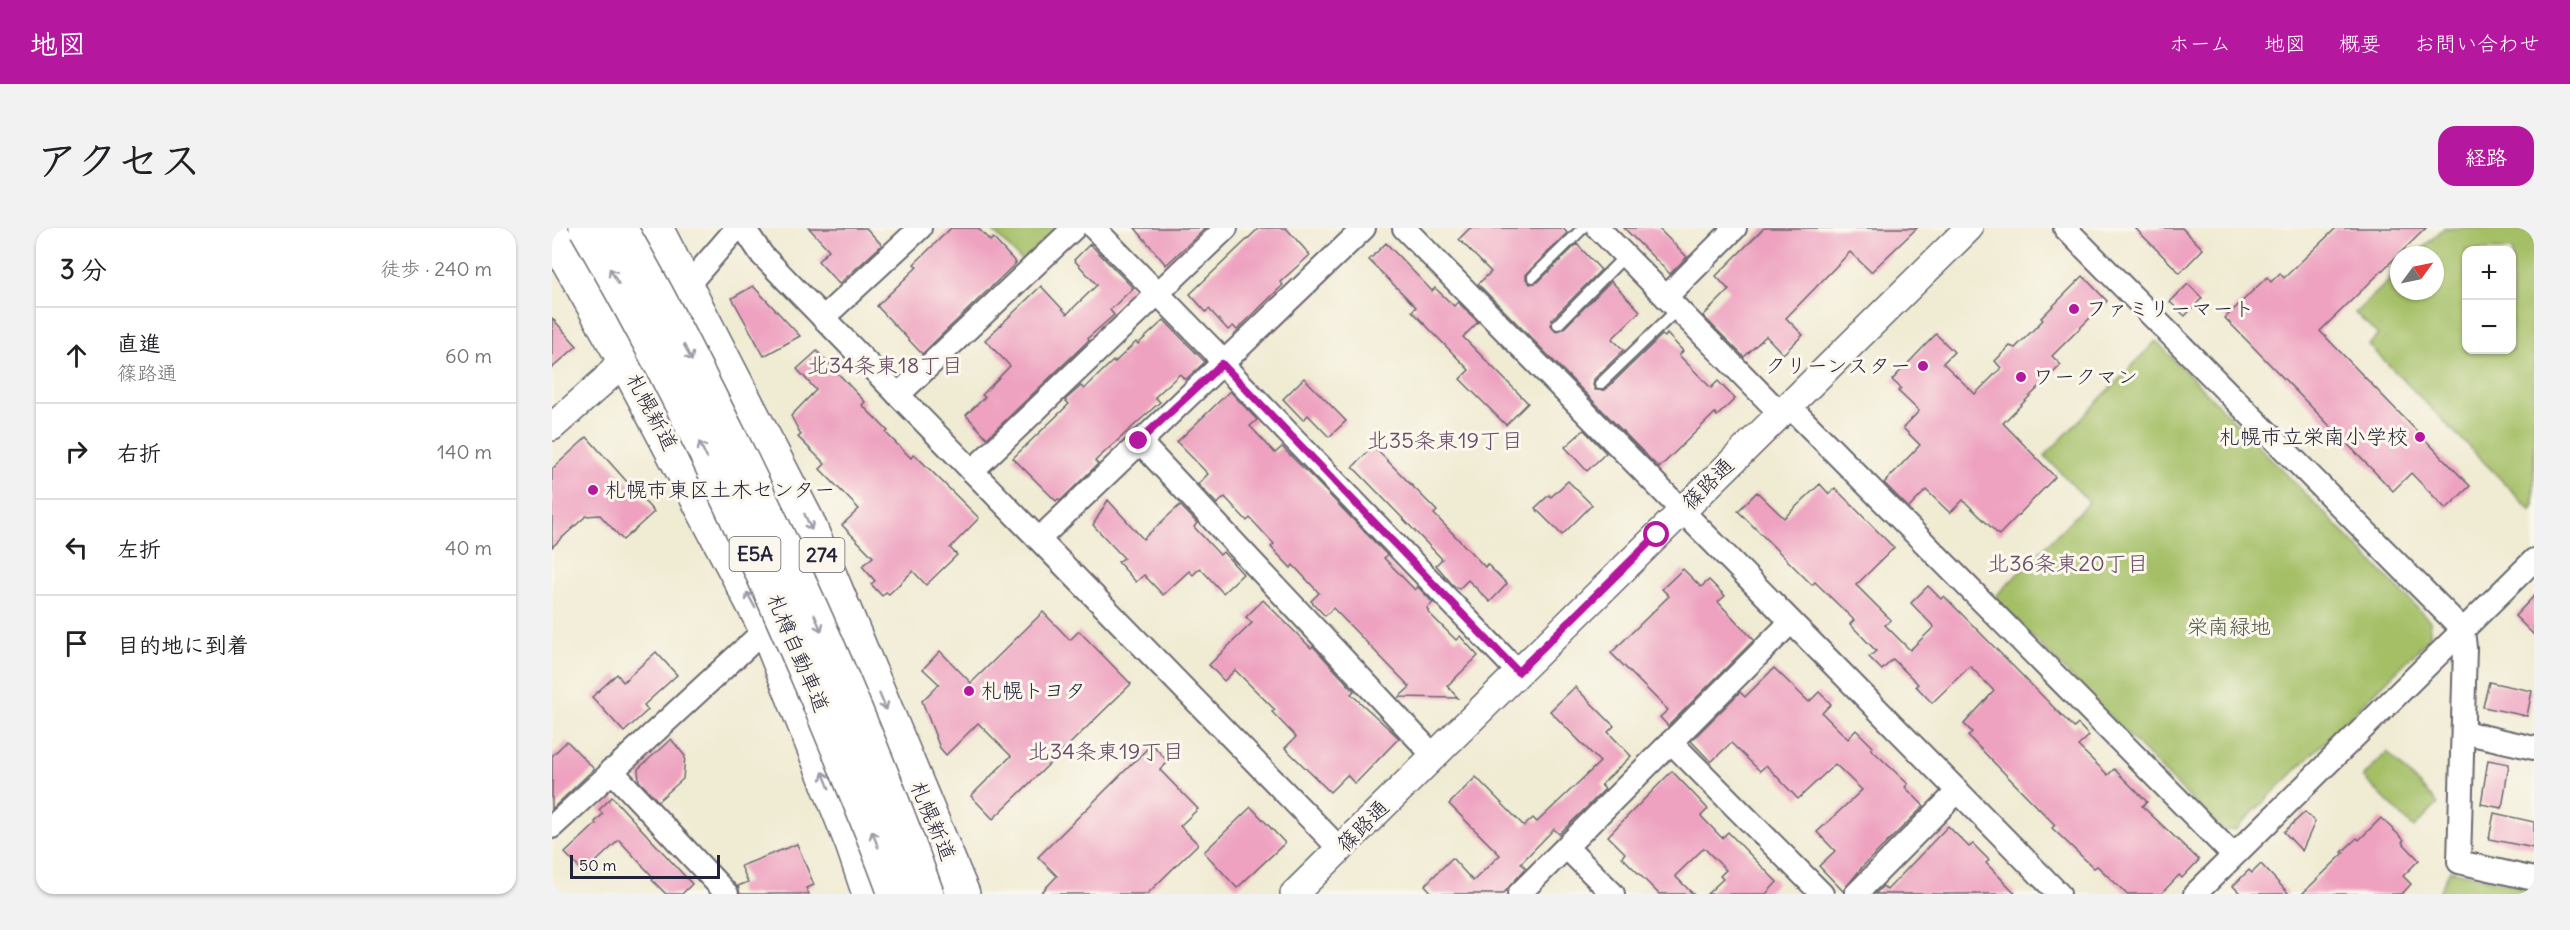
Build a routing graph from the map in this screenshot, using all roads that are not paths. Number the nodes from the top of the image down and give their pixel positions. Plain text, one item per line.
1 (586, 228) edge
2 (620, 228) edge
3 (656, 228) edge
4 (736, 228) edge
5 (744, 228) edge
6 (920, 228) edge
7 (1074, 228) edge
8 (1094, 228) edge
9 (1226, 228) edge
10 (1364, 228) edge
11 (1404, 228) edge
12 (1583, 228) edge
13 (1598, 228) edge
14 (1735, 228) edge
15 (1969, 228) edge
16 (2065, 228) edge
17 (552, 233) edge
18 (1625, 256) junction
19 (1533, 277) dead end
20 (687, 286) junction
21 (1158, 294) junction
22 (1672, 303) junction
23 (823, 318) junction
24 (1558, 324) dead end
25 (623, 358) junction
26 (1222, 364) junction
27 (1600, 384) dead end
28 (898, 395) junction
29 (1784, 409) junction
30 (552, 427) edge
31 (1139, 441) junction
32 (972, 471) junction
33 (1681, 510) junction
34 (1039, 540) junction
35 (2532, 566) edge
36 (1791, 622) junction
37 (766, 629) junction
38 (2463, 630) junction
39 (1518, 672) junction
40 (2463, 732) junction
41 (1671, 742) junction
42 (2534, 748) edge
43 (1434, 756) junction
44 (611, 770) junction
45 (1958, 791) junction
46 (552, 827) edge
47 (1566, 847) junction
48 (1340, 849) junction
49 (2233, 855) junction
50 (2534, 879) edge
51 (727, 894) edge
52 (869, 894) edge
53 (895, 894) edge
54 (927, 894) edge
55 (963, 894) edge
56 (1294, 894) edge
57 (1519, 894) edge
58 (1613, 894) edge
59 (1822, 894) edge
60 (1856, 894) edge
61 (2059, 894) edge
62 (2195, 894) edge

53 -> 1 highway, 札樽自動車道 / E5A, bridge
2 -> 54 highway, 札樽自動車道 / E5A, bridge
3 - 20 highway, 札幌新道 / 274
4 - 20 street
5 - 23 street
6 - 23 street
7 - 28 street
8 - 21 street
9 - 21 street
10 - 26 street
11 - 33 street
12 - 19 lane
13 - 18 street
14 - 22 street
15 - 29 street, 篠路通
16 - 38 street
17 - 25 highway, 札幌新道
18 - 22 street
18 - 24 lane
20 - 25 street
20 -> 55 highway, 札幌新道 / 274
21 - 26 street
21 - 32 street
22 - 27 lane
22 - 29 street
23 - 28 street
25 - 30 street
37 -> 25 highway, 札幌新道
26 - 31 street
26 - 39 street
28 - 32 street
29 - 33 street, 篠路通
29 - 49 street
31 - 34 street
31 - 43 street
32 - 34 street
33 - 36 street
33 - 39 street, 篠路通
34 - 48 street
35 - 38 street
36 - 41 street
36 - 45 street
37 - 44 street
52 -> 37 highway, 札幌新道
38 - 40 street
38 - 49 street
39 - 43 street, 篠路通
40 - 42 street
40 - 50 street
41 - 47 street
41 - 59 street
43 - 48 street, 篠路通
44 - 46 street
44 - 51 street
45 - 60 street
45 - 61 street
47 - 57 street
47 - 58 street
48 - 56 street, 篠路通
49 - 62 street

